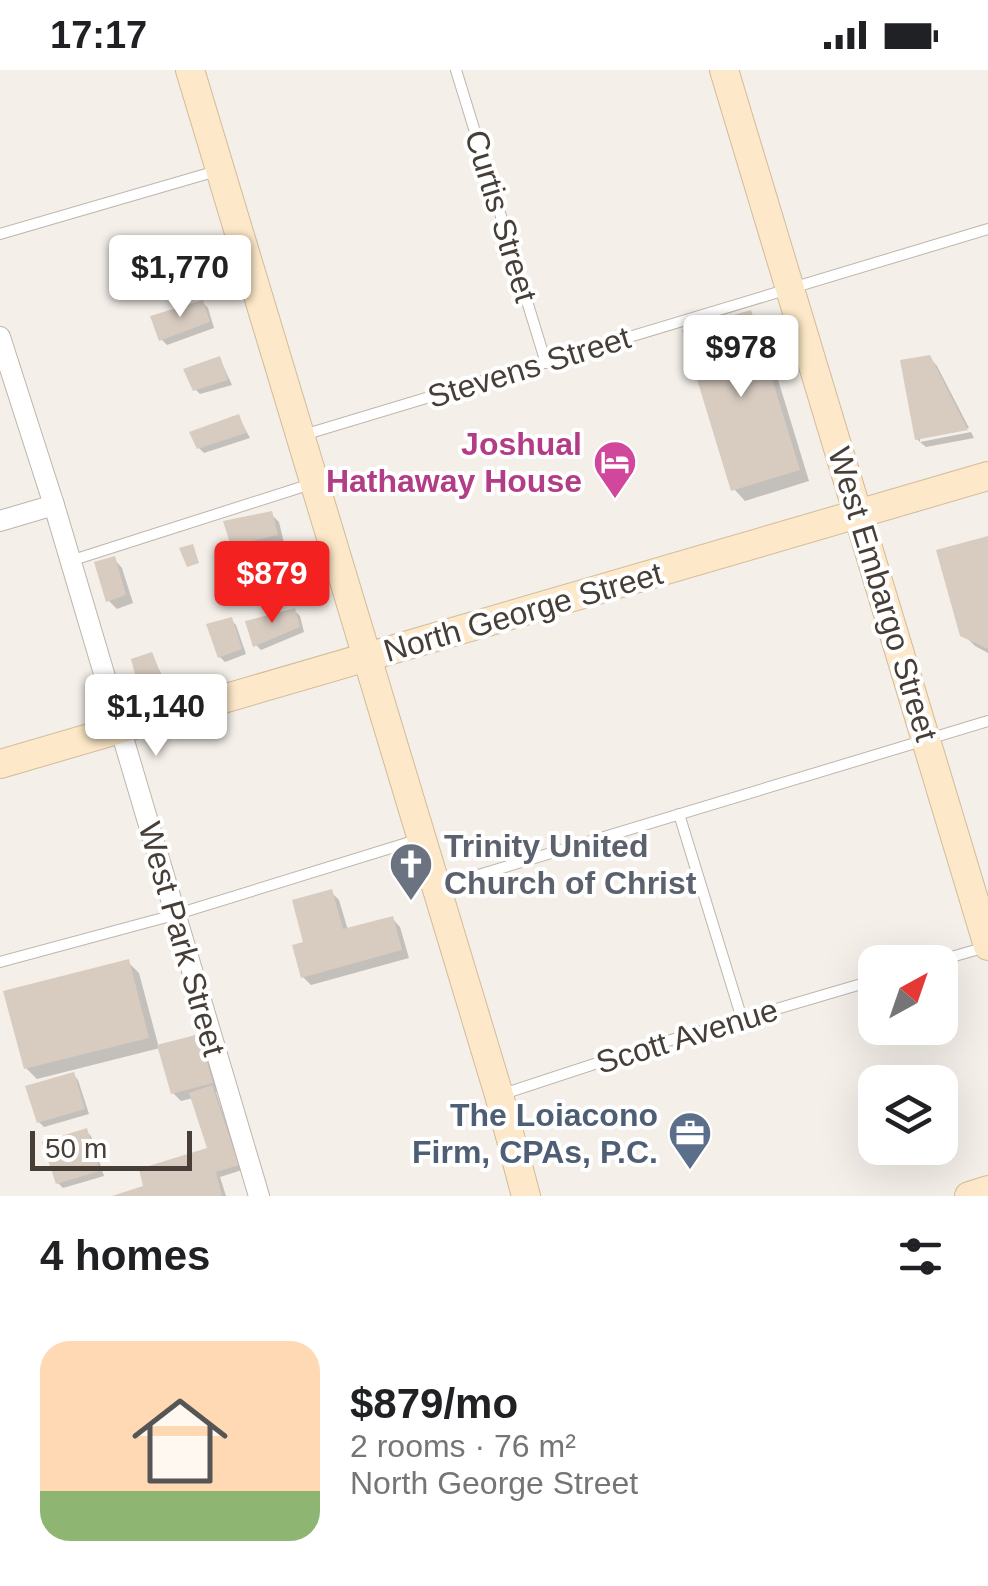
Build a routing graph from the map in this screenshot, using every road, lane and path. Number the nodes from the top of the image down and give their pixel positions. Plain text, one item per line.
1 (190, 70) edge
2 (456, 70) edge
3 (724, 70) edge
4 (220, 170) junction
5 (988, 229) edge
6 (0, 234) edge
7 (789, 287) junction
8 (0, 337) edge
9 (546, 362) junction
10 (7, 386) edge
11 (299, 436) junction
12 (988, 476) edge
13 (314, 484) junction
14 (54, 505) junction
15 (860, 514) junction
16 (0, 521) edge
17 (69, 562) junction
18 (365, 658) junction
19 (988, 720) edge
20 (121, 728) junction
21 (927, 740) junction
22 (0, 764) edge
23 (679, 814) junction
24 (420, 839) junction
25 (436, 891) junction
26 (174, 915) junction
27 (988, 946) edge
28 (958, 955) edge
29 (0, 962) edge
30 (858, 985) edge
31 (742, 1019) junction
32 (499, 1095) junction
33 (988, 1190) edge
34 (259, 1196) edge
35 (526, 1196) edge
36 (969, 1196) edge

1 - 4 street
2 - 9 lane, Curtis Street
3 - 7 street, West Embargo Street
4 - 6 lane
4 - 11 street
5 - 7 lane, Stevens Street
7 - 9 lane, Stevens Street
7 - 15 street, West Embargo Street
8 - 10 street, West Park Street
9 - 11 lane, Stevens Street
10 - 14 street, West Park Street
11 - 13 street
12 - 15 street, North George Street
13 - 17 lane
13 - 18 street
14 - 16 street
14 - 17 street, West Park Street
15 - 18 street, North George Street
15 - 21 street, West Embargo Street
17 - 20 street, West Park Street
18 - 20 street, North George Street
18 - 24 street
19 - 21 lane
20 - 22 street, North George Street
20 - 26 street, West Park Street
21 - 23 lane
21 - 27 street, West Embargo Street
23 - 25 lane
23 - 31 lane
24 - 25 street
24 - 26 lane
25 - 32 street
26 - 29 lane
26 - 34 street, West Park Street
27 - 28 lane
30 - 31 lane, Scott Avenue
31 - 32 lane, Scott Avenue
32 - 35 street
33 - 36 street

